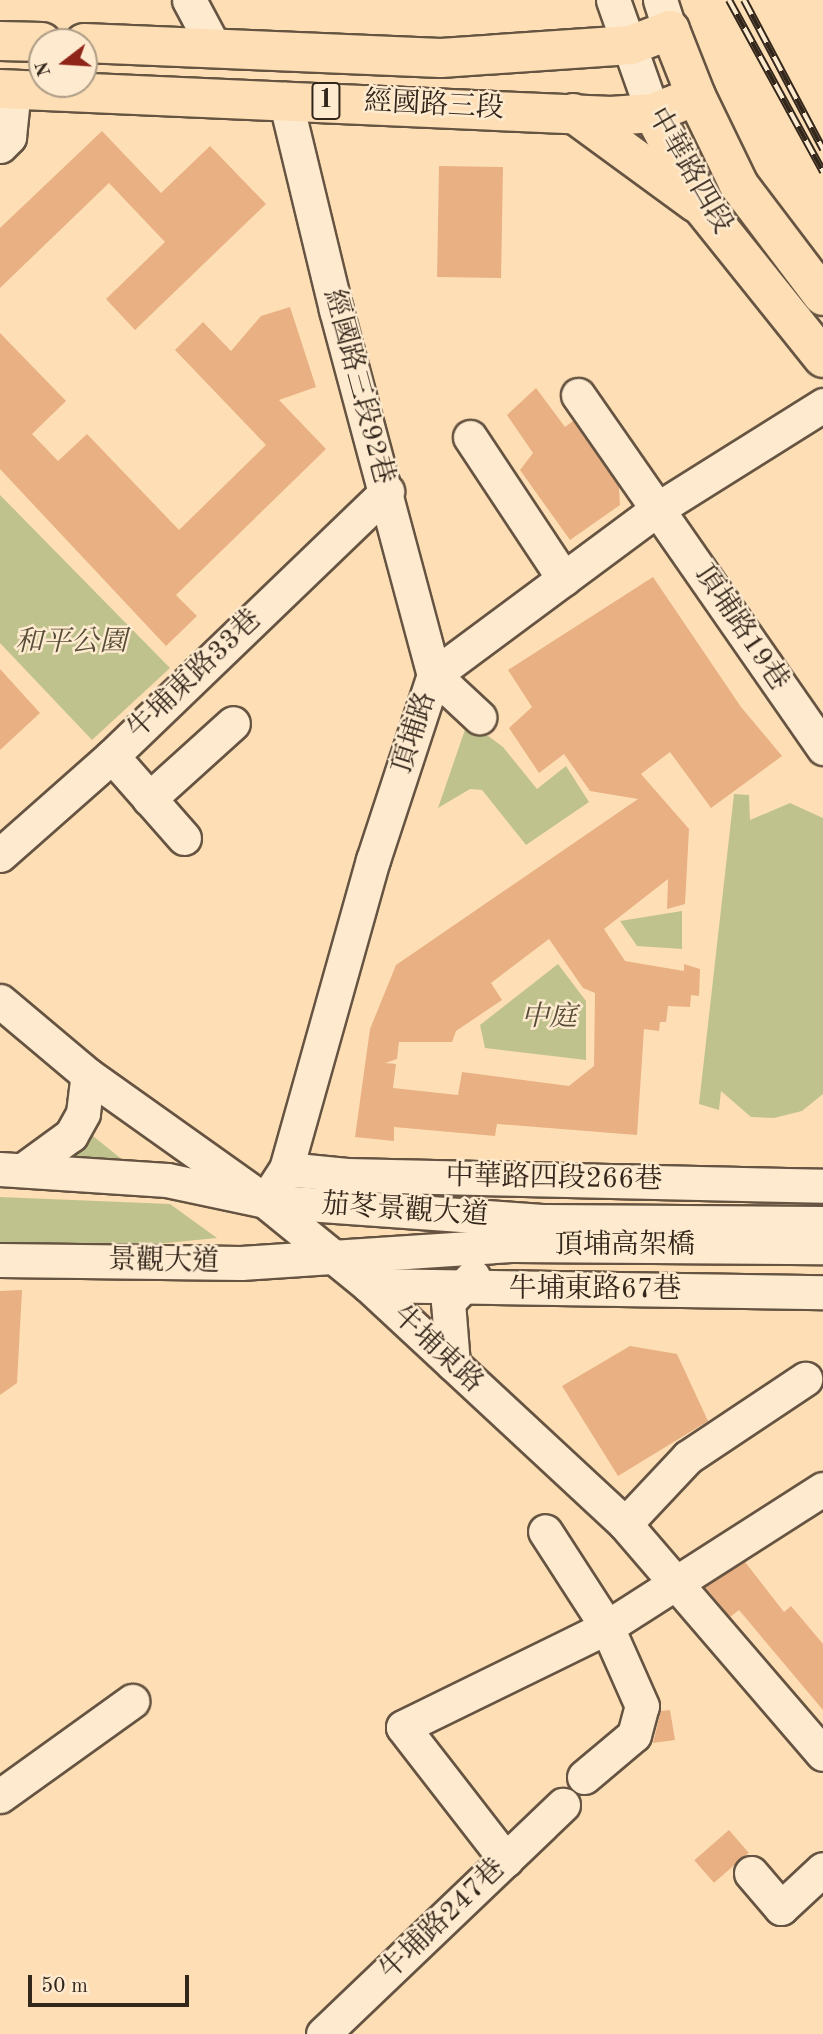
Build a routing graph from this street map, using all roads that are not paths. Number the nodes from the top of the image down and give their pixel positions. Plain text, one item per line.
1 (189, 0) edge
2 (613, 0) edge
3 (665, 15) edge
4 (0, 41) edge
5 (28, 42) edge
6 (98, 43) edge
7 (631, 45) junction
8 (214, 47) junction
9 (7, 89) edge
10 (696, 96) junction
11 (285, 99) junction
12 (573, 113) junction
13 (653, 113) junction
14 (0, 146) edge
15 (703, 208) junction
16 (823, 296) edge
17 (823, 358) edge
18 (578, 396) dead end
19 (823, 405) edge
20 (470, 437) dead end
21 (387, 491) junction
22 (659, 508) junction
23 (564, 579) junction
24 (434, 676) junction
25 (479, 718) dead end
26 (233, 723) dead end
27 (823, 748) edge
28 (111, 756) junction
29 (149, 799) junction
30 (184, 838) dead end
31 (0, 855) edge
32 (0, 1001) edge
33 (88, 1075) junction
34 (12, 1169) edge
35 (286, 1169) junction
36 (823, 1186) edge
37 (265, 1201) junction
38 (823, 1204) edge
39 (823, 1223) edge
40 (533, 1237) junction
41 (823, 1247) edge
42 (328, 1257) junction
43 (0, 1260) edge
44 (823, 1269) edge
45 (368, 1285) junction
46 (459, 1289) junction
47 (823, 1292) edge
48 (453, 1364) junction
49 (805, 1379) dead end
50 (823, 1489) edge
51 (625, 1524) junction
52 (545, 1531) dead end
53 (679, 1585) junction
54 (607, 1627) junction
55 (132, 1701) dead end
56 (823, 1754) edge
57 (584, 1777) dead end
58 (0, 1796) edge
59 (563, 1805) dead end
60 (506, 1860) junction
61 (823, 1869) edge
62 (751, 1872) dead end
63 (323, 2034) edge

1 - 8 street
2 - 7 street, 中華路四段
3 - 7 main road, 經國路三段 / 1
3 - 10 main road, 中華路四段 / 1
4 - 5 main road
6 - 8 main road, 經國路三段 / 1
7 - 8 main road, 經國路三段 / 1
7 - 13 street, 中華路四段
9 - 11 main road, 經國路三段 / 1
9 - 14 street
10 - 13 main road, 經國路三段 / 1
10 - 16 main road, 中華路四段 / 1
11 - 12 main road, 經國路三段 / 1
11 - 21 street, 經國路三段92巷
12 - 13 main road, 經國路三段 / 1
12 - 15 main road
13 - 15 main road, 中華路四段
15 - 17 main road, 中華路四段
18 - 22 street, 頂埔路19巷
19 - 22 street, 頂埔路
20 - 23 street
21 - 24 street, 經國路三段92巷
21 - 28 street, 牛埔東路33巷
22 - 23 street, 頂埔路
22 - 27 street, 頂埔路19巷
23 - 24 street, 頂埔路
24 - 25 street
24 - 35 street, 頂埔路
26 - 29 street
28 - 29 street
28 - 31 street, 牛埔東路33巷
29 - 30 street
32 - 33 street, 牛埔東路
33 - 34 street
33 - 37 street, 牛埔東路
34 - 37 street
35 - 36 street, 中華路四段266巷
35 - 37 street, 頂埔路
37 - 40 street, 茄苳景觀大道
37 - 42 street, 牛埔東路
38 - 40 street, 頂埔高架橋
39 - 40 street, 頂埔高架橋
40 - 41 street, 頂埔高架橋
40 - 42 street, 茄苳景觀大道
40 - 44 street, 頂埔高架橋
40 - 46 street
42 - 43 street, 景觀大道
42 - 45 street, 牛埔東路
45 - 46 street, 牛埔東路67巷
45 - 48 street, 牛埔東路
46 - 47 street, 牛埔東路67巷
46 - 48 street
48 - 51 street, 牛埔東路
49 - 51 street
50 - 53 street
51 - 53 street, 牛埔東路
52 - 54 street
53 - 54 street
53 - 56 street, 牛埔東路
54 - 57 street
54 - 60 street
55 - 58 street
59 - 60 street, 牛埔路247巷
60 - 63 street, 牛埔路247巷
61 - 62 street

